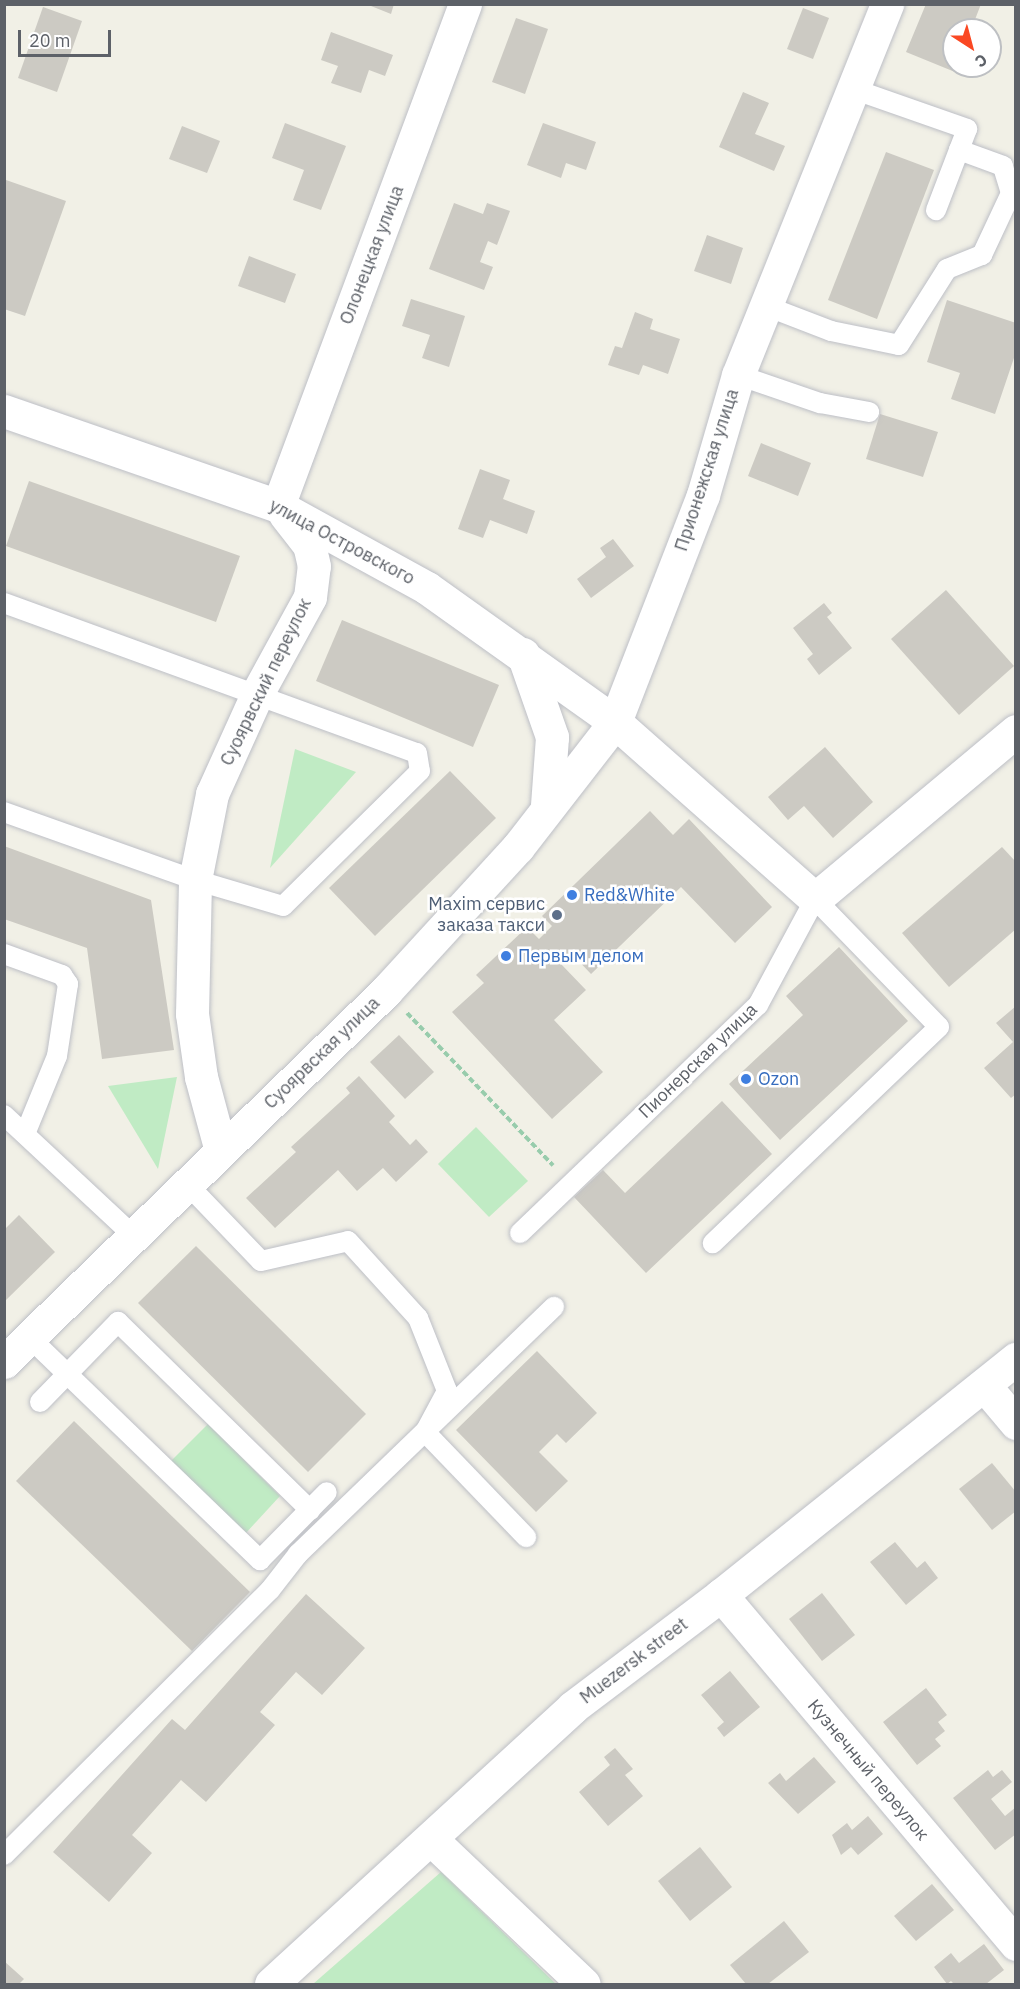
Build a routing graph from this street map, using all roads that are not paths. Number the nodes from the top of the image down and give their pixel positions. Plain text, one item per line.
1 (465, 4) edge
2 (887, 4) edge
3 (853, 89) junction
4 (959, 150) junction
5 (1013, 191) edge
6 (936, 210) dead end
7 (766, 306) junction
8 (738, 375) junction
9 (4, 411) edge
10 (869, 412) dead end
11 (278, 506) junction
12 (4, 603) edge
13 (523, 654) junction
14 (258, 692) junction
15 (615, 722) junction
16 (1016, 731) edge
17 (547, 805) junction
18 (4, 812) edge
19 (195, 880) junction
20 (815, 899) junction
21 (4, 954) edge
22 (4, 1115) edge
23 (25, 1134) junction
24 (221, 1151) junction
25 (188, 1185) junction
26 (520, 1233) dead end
27 (136, 1238) junction
28 (713, 1243) dead end
29 (554, 1307) dead end
30 (30, 1338) junction
31 (1016, 1359) edge
32 (4, 1362) edge
33 (67, 1374) junction
34 (984, 1385) junction
35 (39, 1402) dead end
36 (1016, 1423) edge
37 (425, 1432) junction
38 (327, 1492) dead end
39 (310, 1510) junction
40 (526, 1537) dead end
41 (280, 1539) junction
42 (303, 1558) junction
43 (721, 1595) junction
44 (432, 1840) junction
45 (4, 1855) edge
46 (1016, 1944) edge
47 (272, 1984) edge
48 (584, 1984) edge

1 - 11 street, Олонецкая улица
2 - 3 street, Прионежская улица
3 - 4 lane
3 - 7 street, Прионежская улица
4 - 5 lane
4 - 6 lane
5 - 7 lane
7 - 8 street, Прионежская улица
8 - 10 lane
8 - 15 street, Прионежская улица
9 - 11 street, улица Островского
11 - 13 street, улица Островского
11 - 14 street, Суоярвский переулок
12 - 14 lane
13 - 15 street, улица Островского
13 - 17 street
14 - 19 street, Суоярвский переулок
14 - 19 lane
15 - 17 street, Суоярвская улица
15 - 20 street
16 - 20 street, Пионерская улица
17 - 24 street, Суоярвская улица
18 - 19 lane
19 - 24 street, Суоярвский переулок
20 - 26 lane, Пионерская улица
20 - 28 lane
21 - 23 lane
22 - 23 lane
23 - 27 lane
24 - 25 street, Суоярвская улица
25 - 27 street, Суоярвская улица
25 - 37 lane
27 - 30 street, Суоярвская улица
29 - 37 lane
30 - 32 street, Суоярвская улица
30 - 33 lane
31 - 34 street, Muezersk street
33 - 35 lane
33 - 39 lane
33 - 41 lane
34 - 36 street
34 - 43 street, Muezersk street
37 - 40 lane
37 - 42 lane
38 - 39 lane
39 - 41 lane
41 - 42 lane
42 - 45 lane
43 - 44 street, Muezersk street
43 - 46 street, Кузнечный переулок
44 - 47 street, Muezersk street
44 - 48 street

